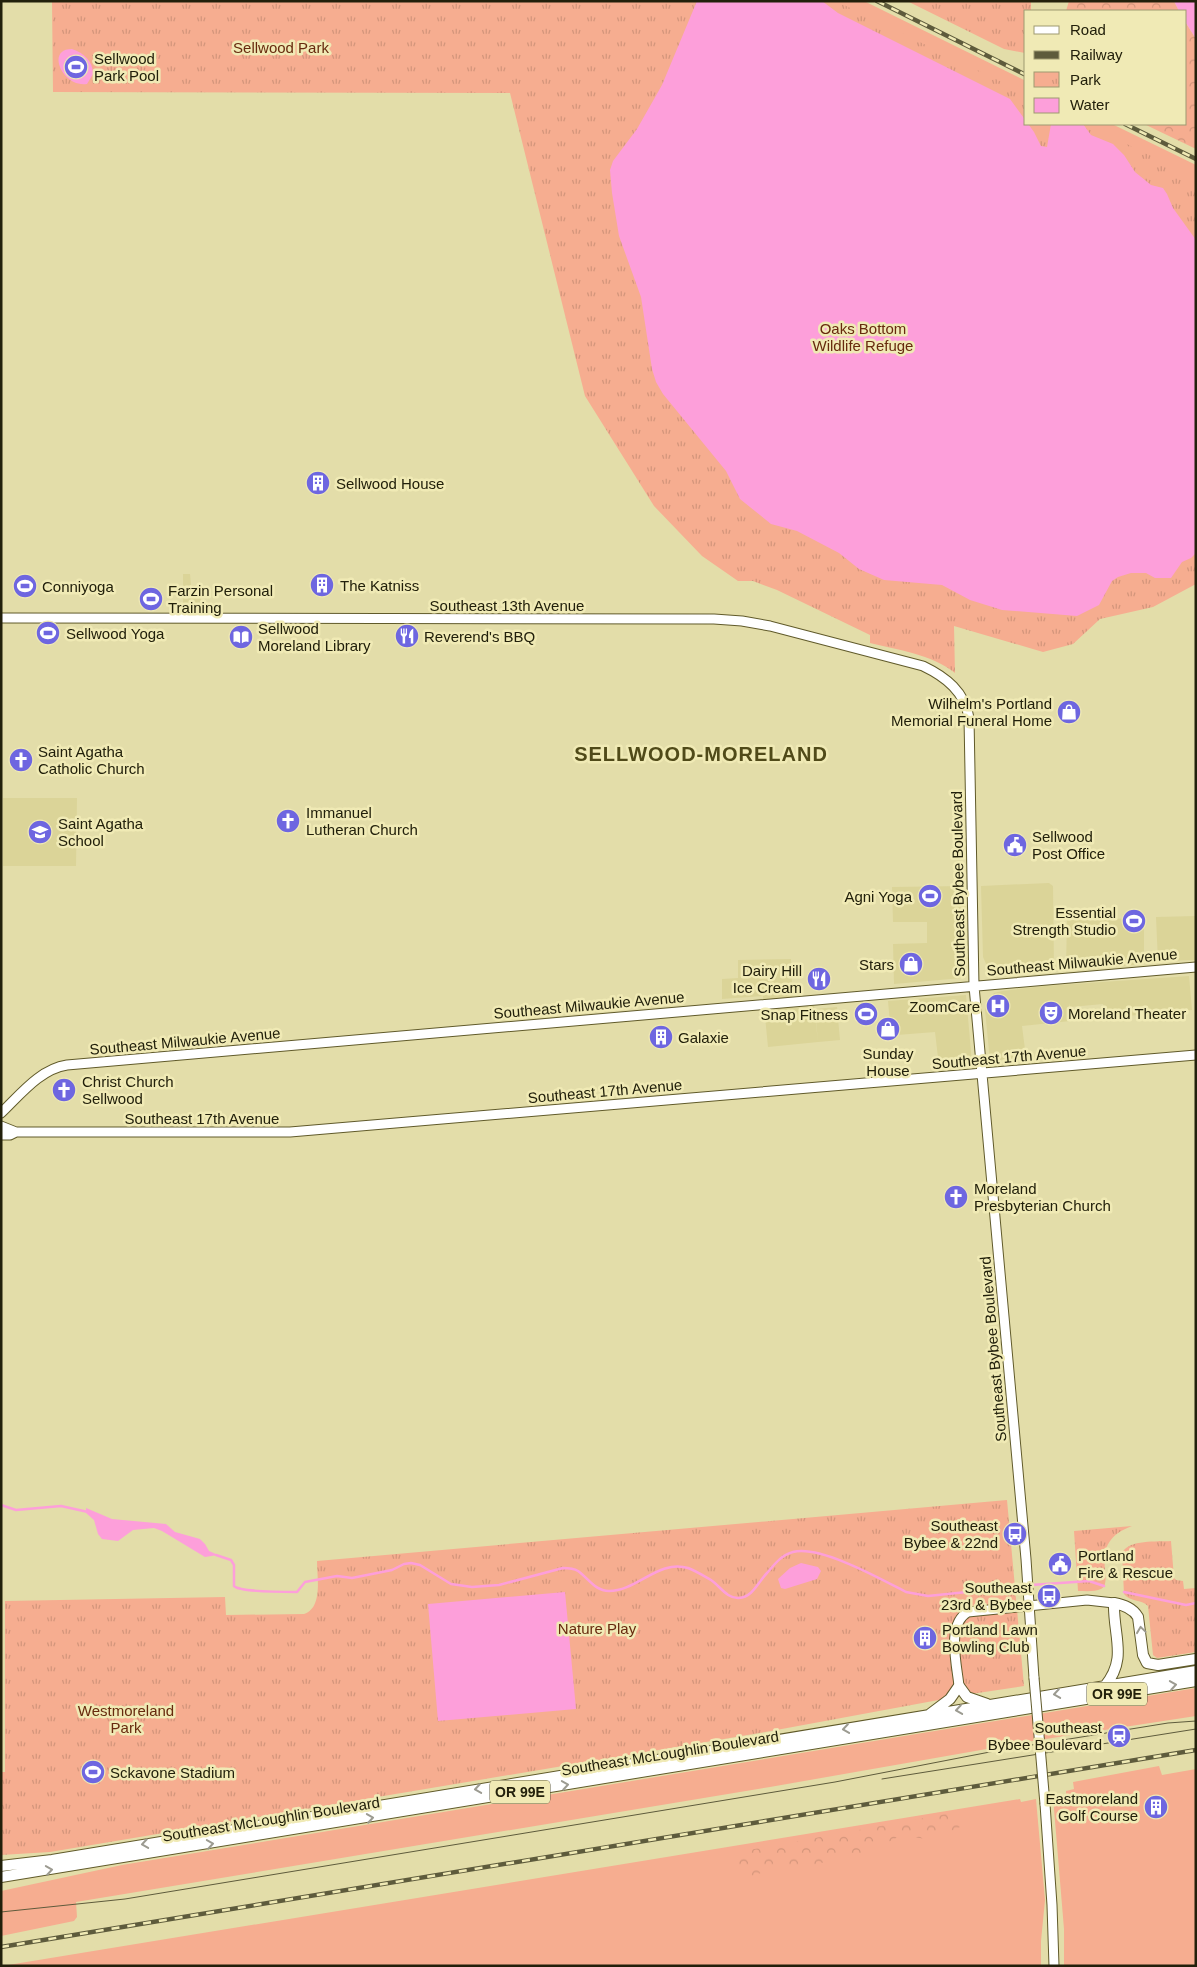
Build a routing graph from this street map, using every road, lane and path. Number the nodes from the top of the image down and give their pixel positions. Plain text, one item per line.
1 (1, 618) edge
2 (969, 729) joint
3 (1196, 967) edge
4 (974, 986) junction
5 (1196, 1055) edge
6 (982, 1072) junction
7 (1, 1113) edge
8 (1, 1126) edge
9 (16, 1132) junction
10 (1, 1135) edge
11 (1114, 1603) junction
12 (1029, 1605) junction
13 (1196, 1659) edge
14 (1196, 1671) edge
15 (1196, 1681) edge
16 (958, 1686) junction
17 (1105, 1686) junction
18 (990, 1705) junction
19 (930, 1715) junction
20 (1, 1866) edge
21 (12, 1876) junction
22 (1, 1877) edge
23 (1, 1883) edge
24 (1054, 1966) edge

1 - 2 street, Southeast 13th Avenue
2 - 4 street, Southeast Bybee Boulevard
3 - 4 street, Southeast Milwaukie Avenue
4 - 6 street, Southeast Bybee Boulevard
4 - 7 street, Southeast Milwaukie Avenue
5 - 6 street, Southeast 17th Avenue
6 - 9 street, Southeast 17th Avenue
6 - 12 street, Southeast Bybee Boulevard
8 - 9 street, Southeast 17th Avenue
9 - 10 street, Southeast 17th Avenue
11 - 12 street
13 -> 11 highway
11 - 17 highway
12 - 16 street
12 - 24 street, Southeast Bybee Boulevard, bridge
14 - 17 highway, Southeast McLoughlin Boulevard / OR 99E
21 -> 15 highway, Southeast McLoughlin Boulevard / OR 99E
16 - 18 highway
16 - 19 highway
17 -> 18 highway, Southeast McLoughlin Boulevard / OR 99E
18 -> 19 highway, Southeast McLoughlin Boulevard / OR 99E
19 -> 20 highway, Southeast McLoughlin Boulevard / OR 99E
21 - 22 highway, Southeast McLoughlin Boulevard / OR 99E
21 - 23 highway

